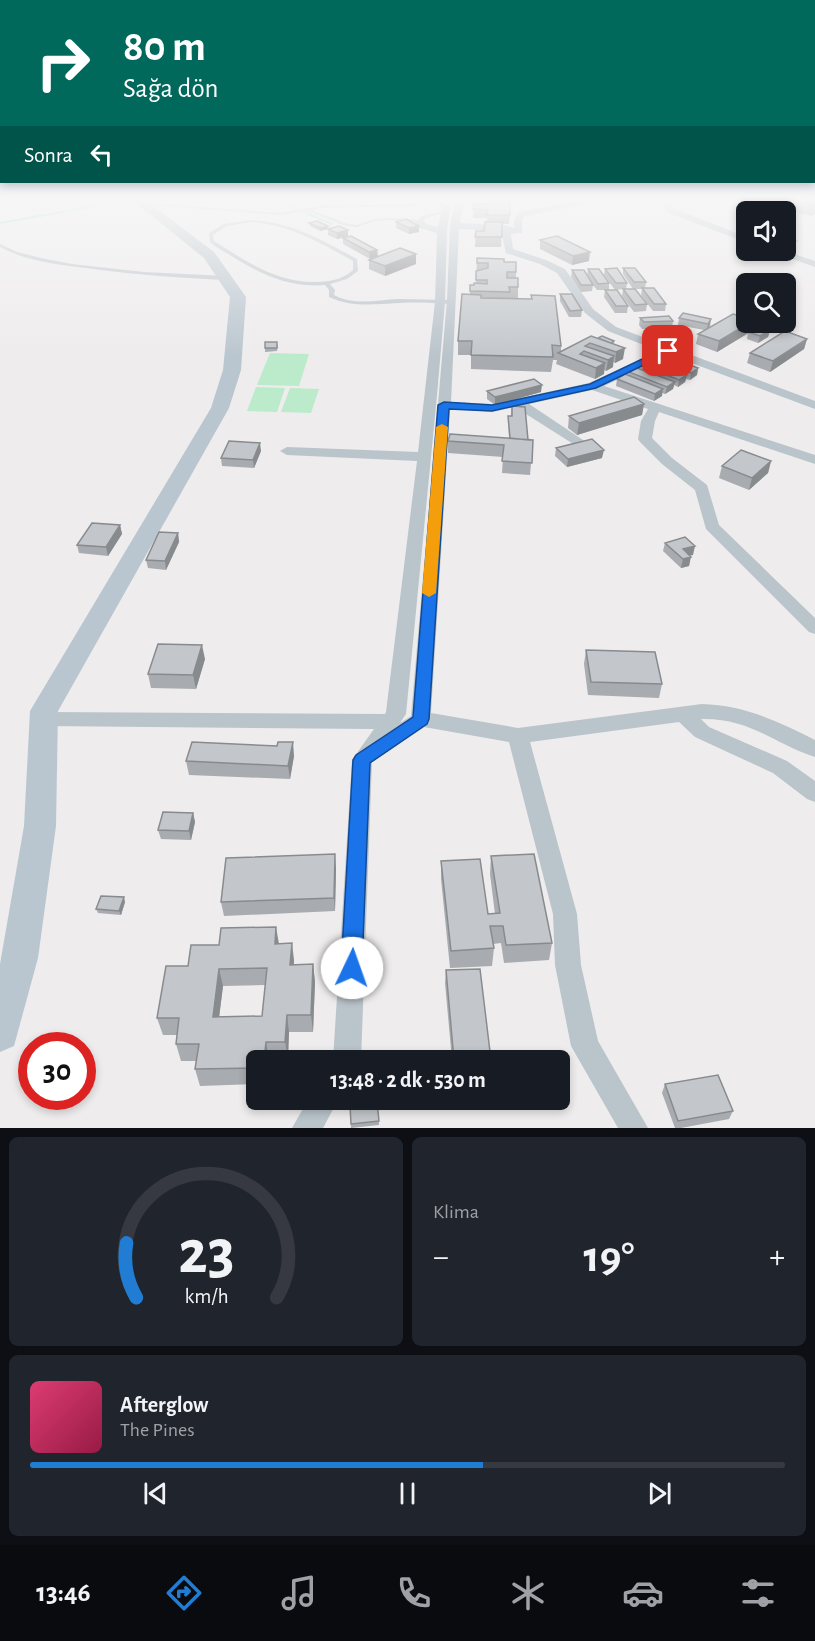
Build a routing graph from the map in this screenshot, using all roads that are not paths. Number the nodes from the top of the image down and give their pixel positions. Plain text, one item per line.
1 (14, 252) edge
2 (205, 252) edge
3 (229, 252) edge
4 (340, 252) edge
5 (447, 252) edge
6 (510, 252) edge
7 (796, 258) edge
8 (815, 264) edge
9 (226, 278) junction
10 (326, 283) junction
11 (446, 302) junction
12 (668, 351) junction
13 (593, 386) junction
14 (517, 402) junction
15 (444, 405) junction
16 (815, 405) edge
17 (656, 407) junction
18 (578, 443) edge
19 (287, 451) dead end
20 (424, 457) junction
21 (815, 460) edge
22 (815, 628) edge
23 (683, 714) junction
24 (44, 719) junction
25 (421, 719) junction
26 (390, 722) junction
27 (518, 736) junction
28 (815, 749) edge
29 (362, 760) junction
30 (815, 793) edge
31 (0, 1032) edge
32 (348, 1050) edge
33 (318, 1110) edge
34 (306, 1128) edge
35 (634, 1128) edge

1 - 9 lane
2 - 9 street
3 - 10 lane
4 - 10 lane
5 - 11 street
6 - 12 street
7 - 8 street
9 - 24 street
10 - 11 lane
11 - 15 street
11 - 20 street
12 - 13 street
12 - 16 street
13 - 14 street
13 - 17 street
14 - 15 street
14 - 18 street
15 - 25 street
17 - 21 street
17 - 22 street
19 - 20 street
20 - 26 street
23 - 27 street
23 - 28 street
23 - 30 street
24 - 26 street
24 - 31 street
25 - 27 street
25 - 29 street
26 - 29 street
27 - 35 street
29 - 32 street
33 - 34 street

